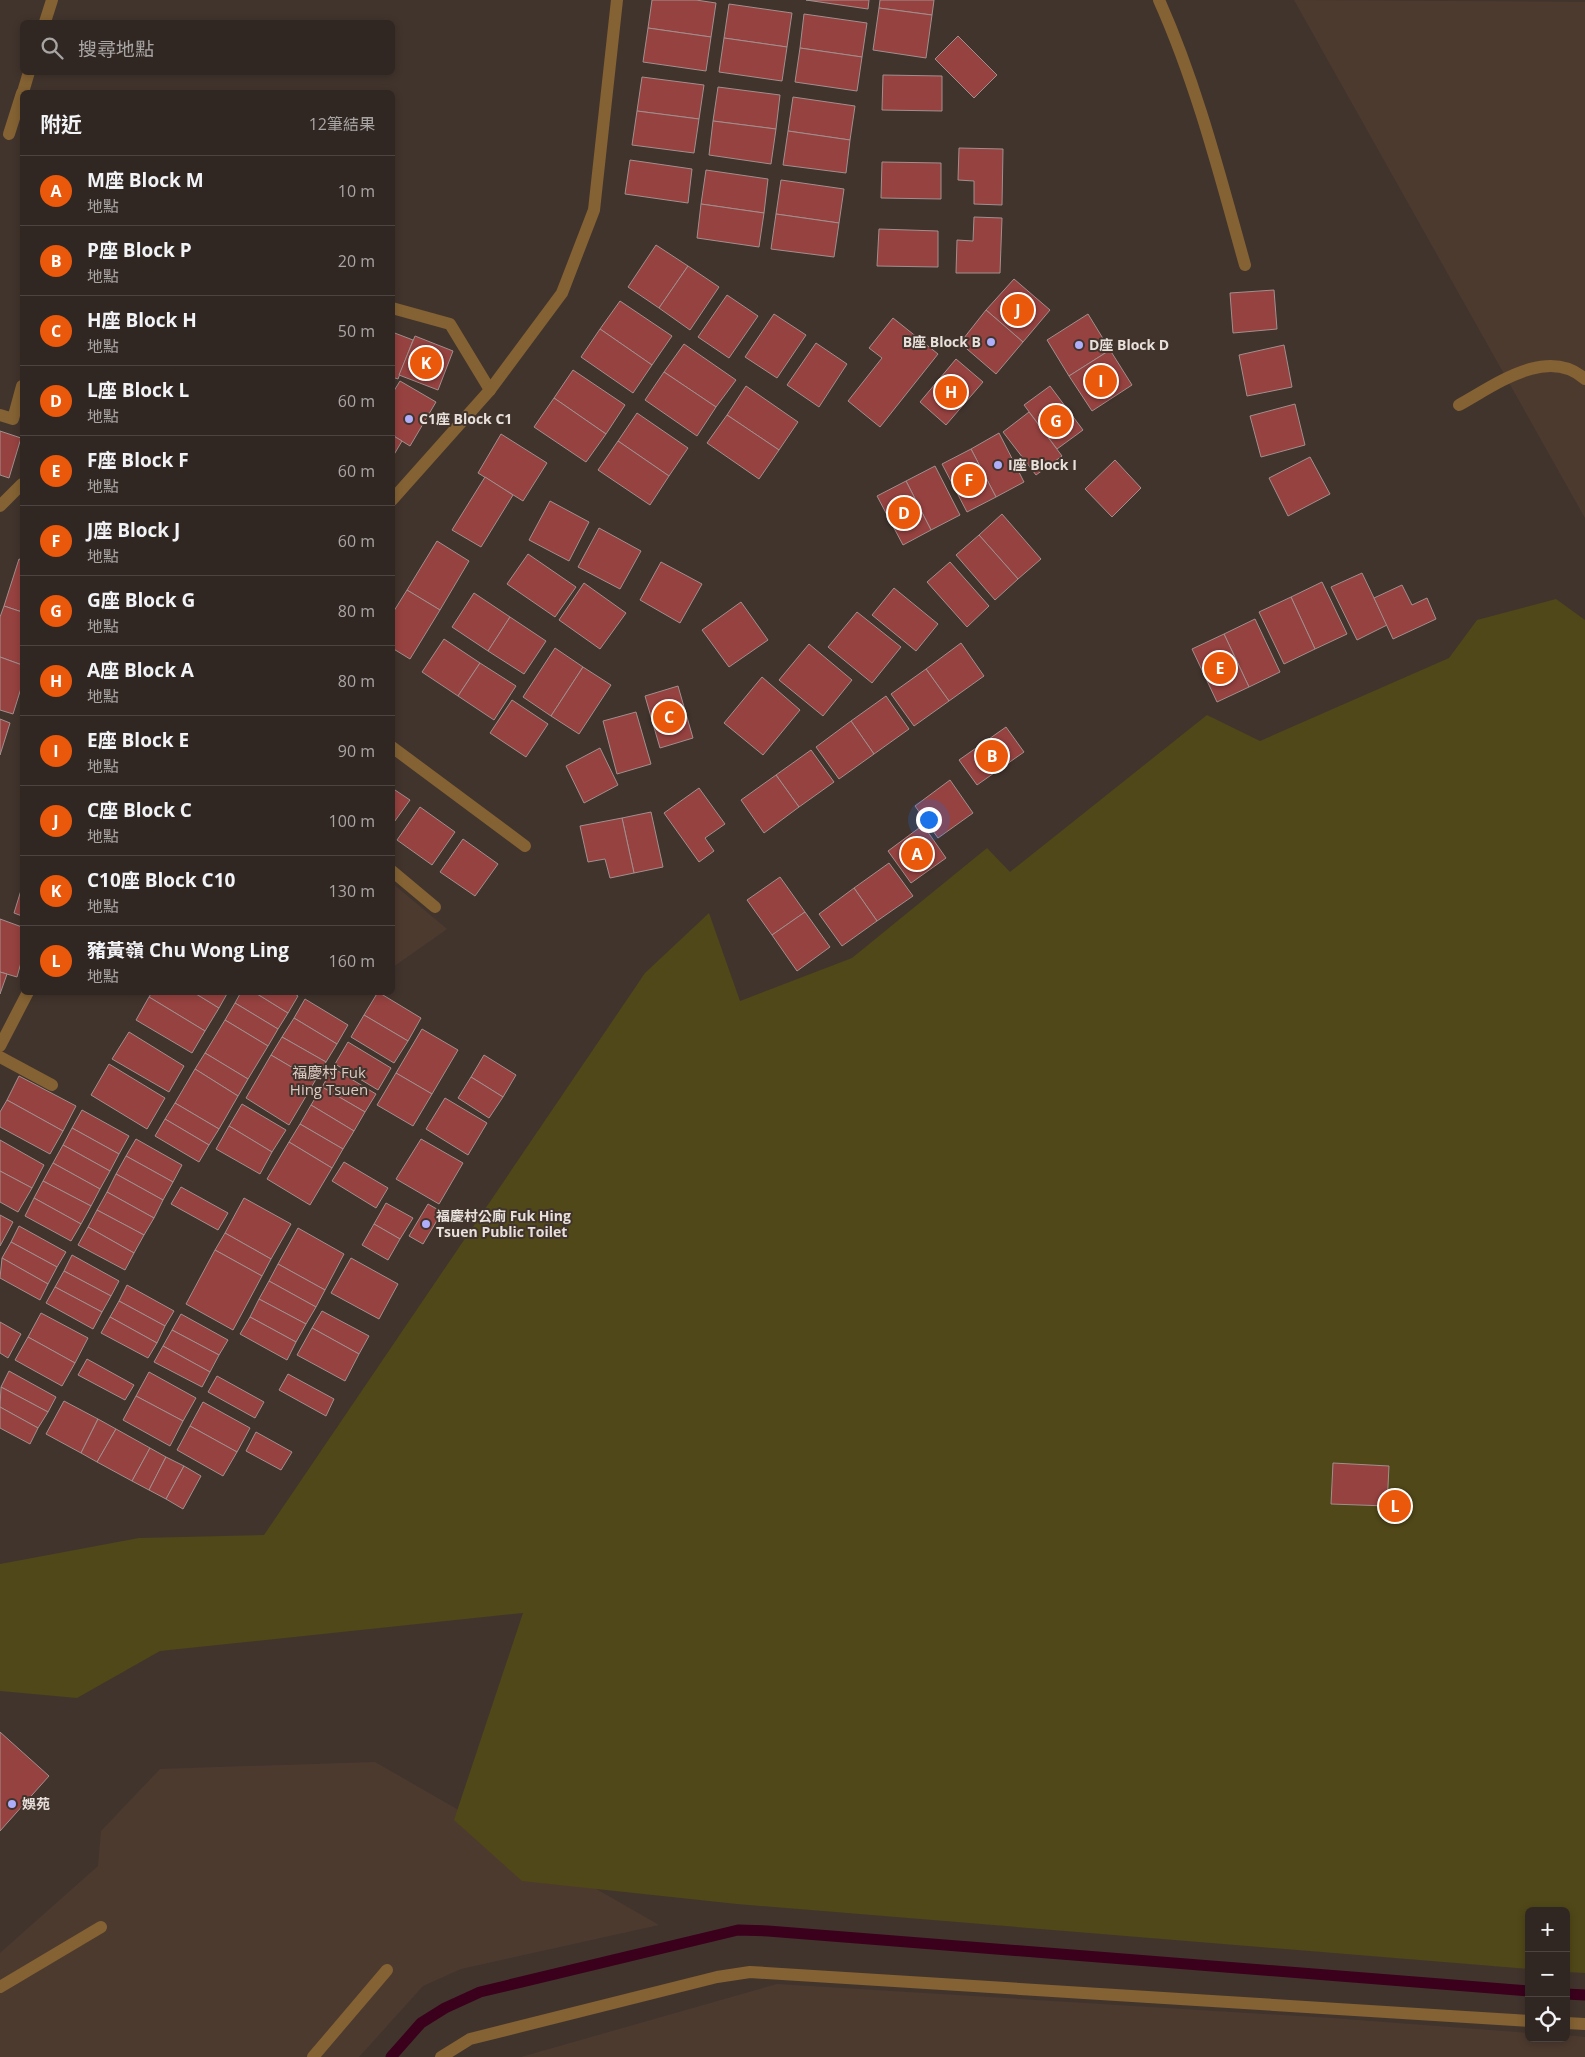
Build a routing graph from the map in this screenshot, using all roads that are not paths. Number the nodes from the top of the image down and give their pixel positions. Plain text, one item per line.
1 (52, 0) edge
2 (617, 0) edge
3 (1159, 0) edge
4 (46, 20) edge
5 (28, 75) edge
6 (24, 90) edge
7 (20, 102) edge
8 (9, 134) dead end
9 (1244, 265) dead end
10 (395, 309) edge
11 (1585, 379) edge
12 (490, 390) junction
13 (20, 393) edge
14 (1459, 405) dead end
15 (0, 415) edge
16 (20, 486) edge
17 (395, 497) edge
18 (0, 506) edge
19 (395, 749) edge
20 (525, 846) dead end
21 (395, 874) edge
22 (435, 907) dead end
23 (26, 995) edge
24 (0, 1046) edge
25 (0, 1057) edge
26 (52, 1085) dead end
27 (101, 1927) dead end
28 (387, 1970) dead end
29 (0, 1987) edge
30 (1525, 2021) edge
31 (1570, 2023) edge
32 (1585, 2024) edge
33 (313, 2057) edge
34 (441, 2057) edge

1 - 4 street
2 - 12 street
3 - 9 street
5 - 6 street
7 - 8 street
10 - 12 street
11 - 14 street
12 - 17 street
13 - 15 street
16 - 18 street
19 - 20 street
21 - 22 street
23 - 24 street
25 - 26 street
27 - 29 street
28 - 33 street
30 - 34 street
31 - 32 street

